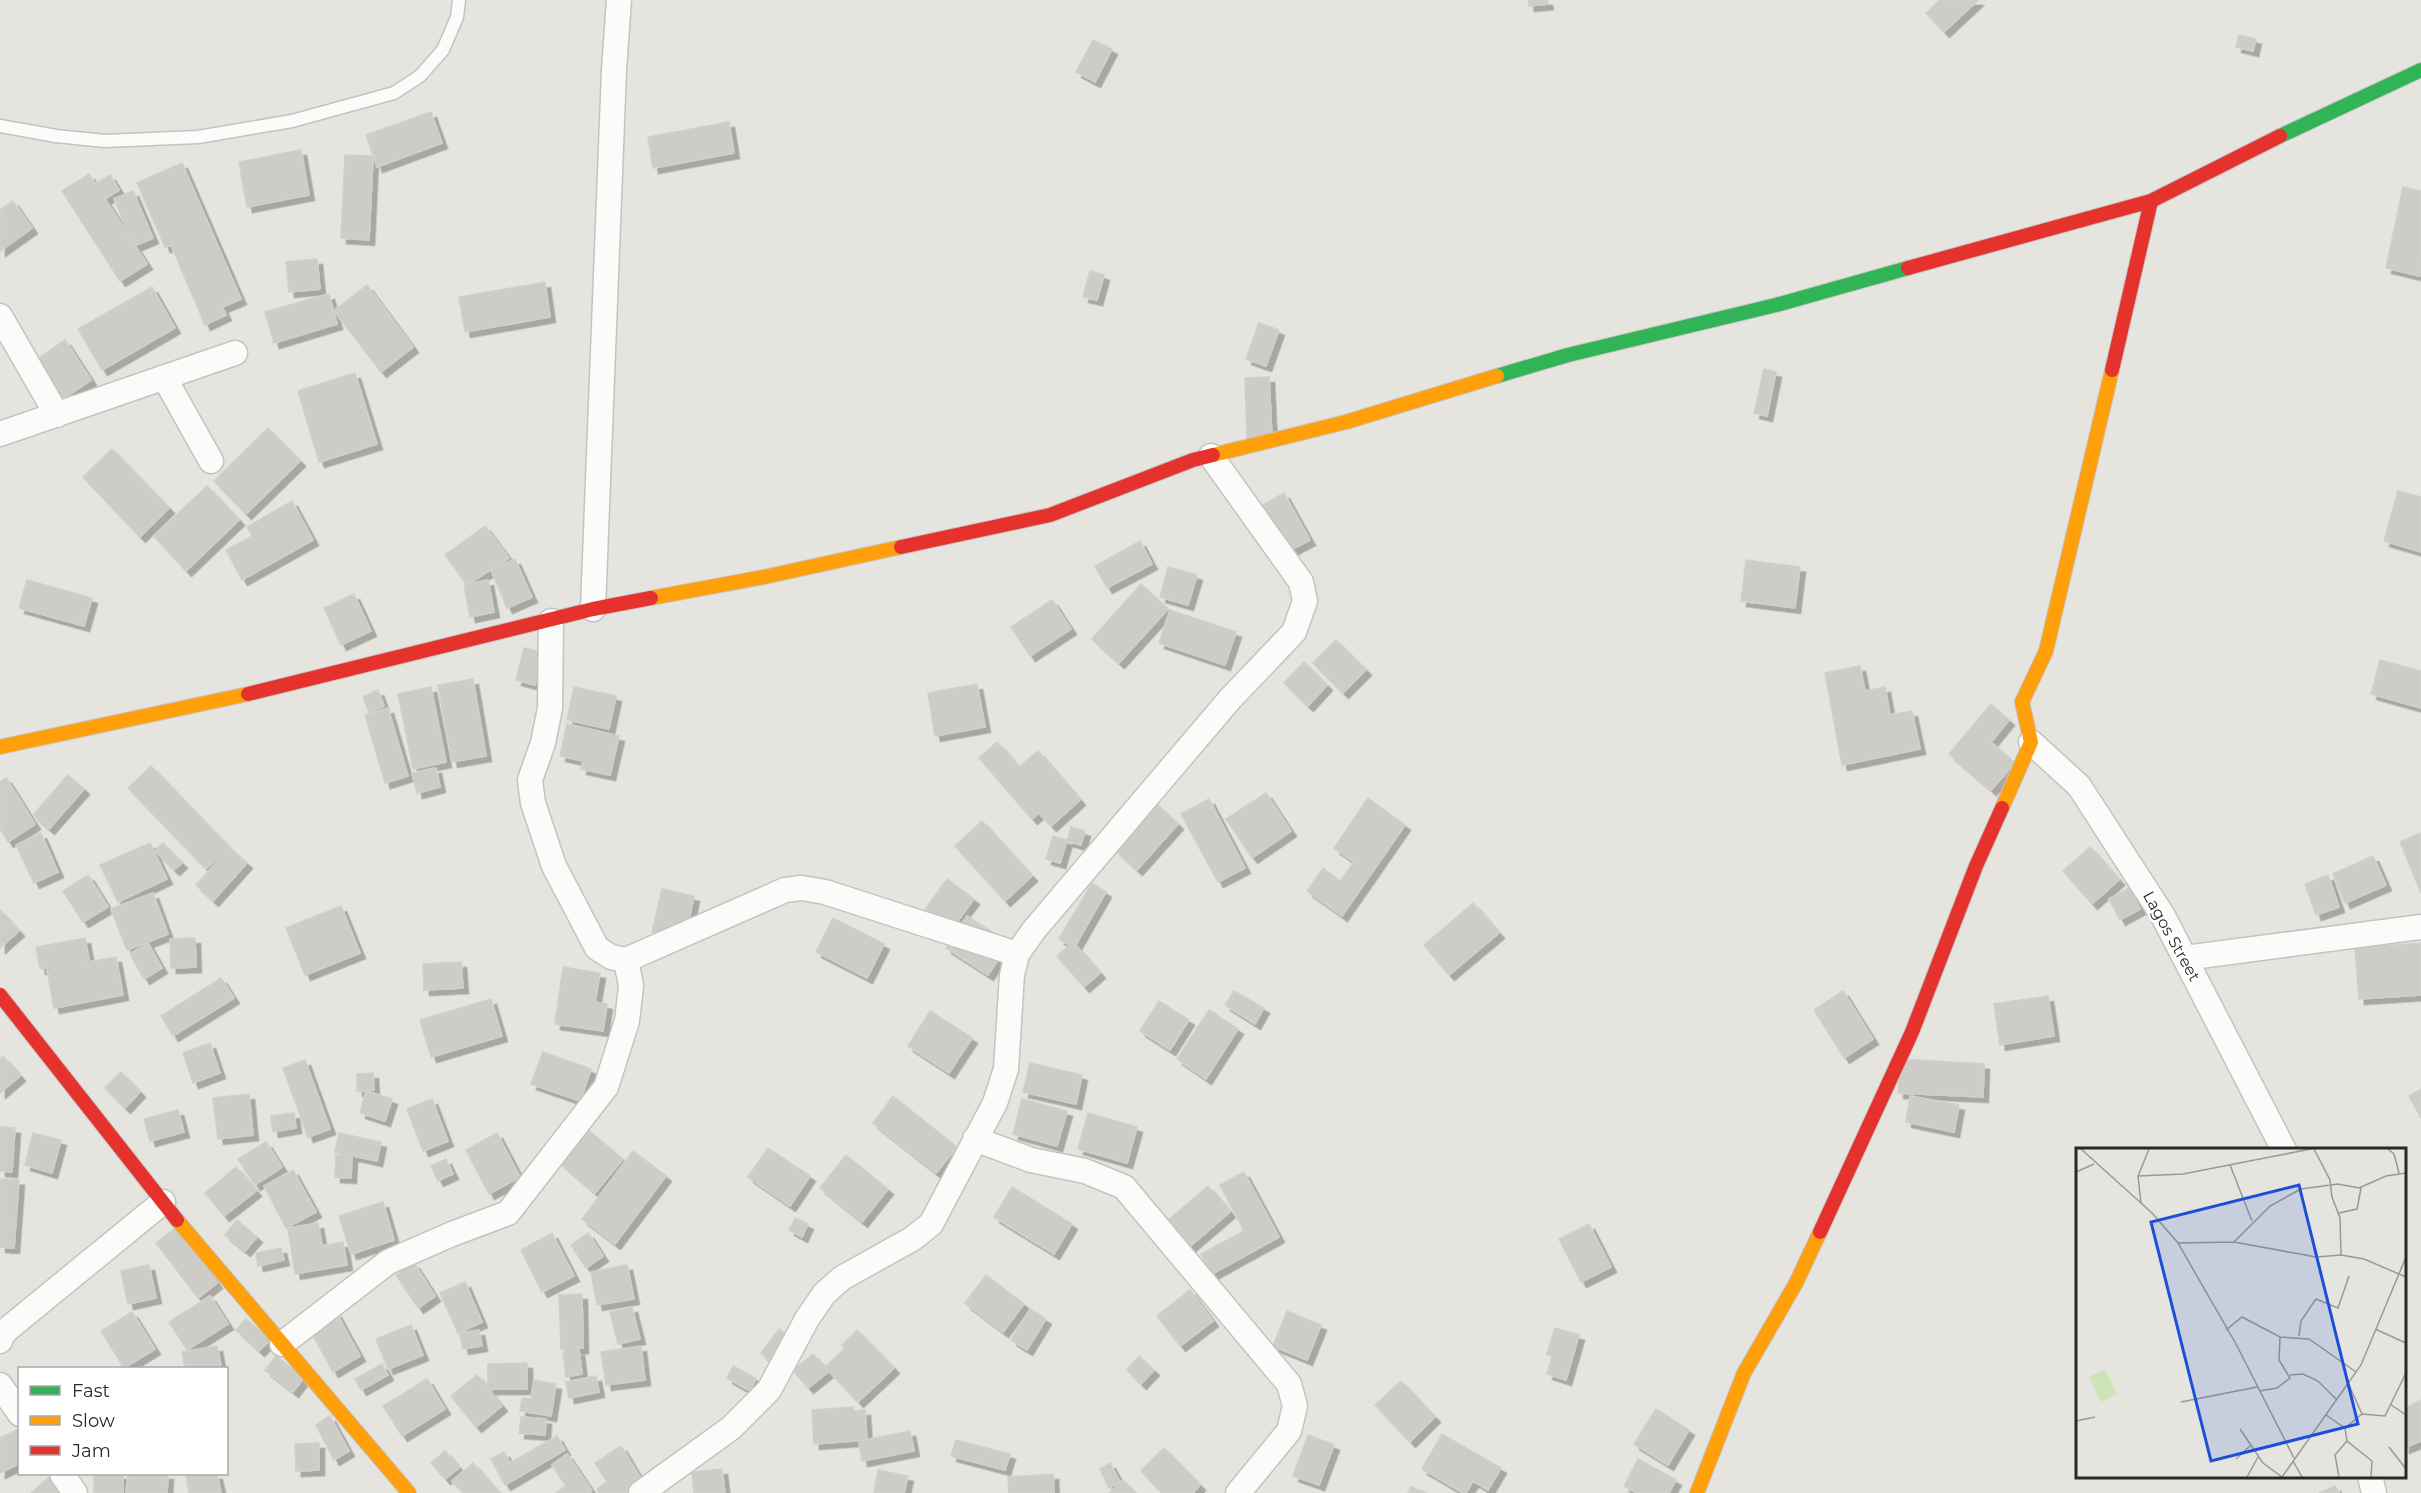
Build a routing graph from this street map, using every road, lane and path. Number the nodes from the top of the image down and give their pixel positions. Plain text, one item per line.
1 (459, 0) edge
2 (619, 0) edge
3 (2421, 70) edge
4 (0, 126) edge
5 (2151, 201) junction
6 (0, 316) edge
7 (235, 353) dead end
8 (164, 377) junction
9 (57, 415) junction
10 (0, 434) edge
11 (1211, 456) junction
12 (211, 461) dead end
13 (593, 609) junction
14 (551, 621) junction
15 (2031, 742) junction
16 (0, 747) edge
17 (2421, 927) edge
18 (1017, 954) junction
19 (2185, 958) junction
20 (626, 960) junction
21 (0, 995) edge
22 (975, 1139) junction
23 (2283, 1148) edge
24 (164, 1202) junction
25 (0, 1341) edge
26 (282, 1344) junction
27 (0, 1385) edge
28 (18, 1411) edge
29 (63, 1475) edge
30 (2370, 1478) edge
31 (75, 1493) edge
32 (409, 1493) edge
33 (641, 1493) edge
34 (1238, 1493) edge
35 (1697, 1493) edge
36 (2374, 1493) edge

1 - 4 lane
2 - 13 street
3 - 5 street
5 - 11 street
5 - 15 street
6 - 9 street
7 - 8 street
8 - 9 street
8 - 12 street
9 - 10 street
11 - 13 street
11 - 18 street
13 - 14 street
14 - 16 street
14 - 20 street
15 - 19 street, Lagos Street
15 - 35 street
17 - 19 street
18 - 20 street
18 - 22 street
19 - 23 street, Lagos Street
20 - 26 street
21 - 24 street
22 - 33 street
22 - 34 street
24 - 25 street
24 - 26 street
26 - 32 street
27 - 28 street
29 - 31 street
30 - 36 street

